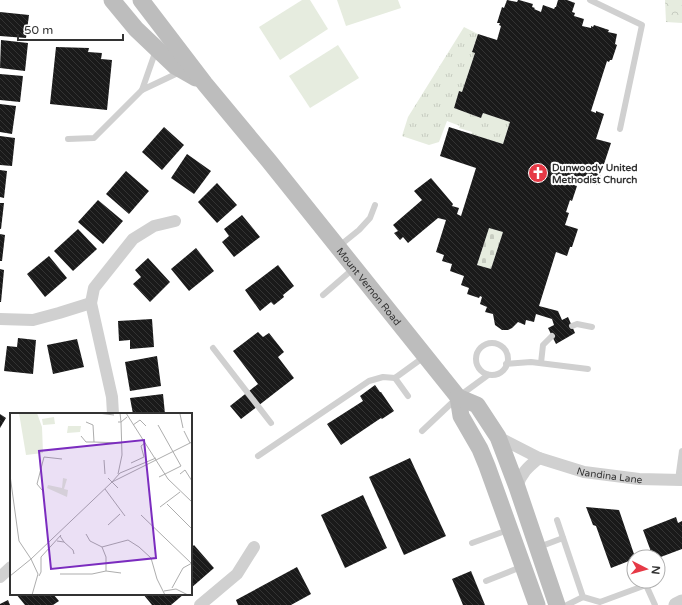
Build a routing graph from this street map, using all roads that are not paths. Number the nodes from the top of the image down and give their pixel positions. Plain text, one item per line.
1 (112, 0) edge
2 (141, 0) edge
3 (590, 0) edge
4 (157, 48) junction
5 (183, 70) junction
6 (206, 84) junction
7 (142, 90) junction
8 (620, 129) dead end
9 (68, 139) dead end
10 (375, 205) dead end
11 (176, 221) dead end
12 (338, 247) junction
13 (355, 268) junction
14 (323, 295) dead end
15 (91, 303) junction
16 (0, 319) edge
17 (572, 326) dead end
18 (592, 327) dead end
19 (552, 336) dead end
20 (213, 348) dead end
21 (425, 356) junction
22 (541, 362) junction
23 (506, 364) junction
24 (588, 369) dead end
25 (488, 375) junction
26 (395, 378) junction
27 (408, 396) dead end
28 (458, 397) junction
29 (113, 413) edge
30 (271, 423) dead end
31 (422, 431) dead end
32 (498, 437) junction
33 (682, 450) edge
34 (258, 456) dead end
35 (539, 458) junction
36 (680, 480) edge
37 (517, 487) junction
38 (556, 520) dead end
39 (510, 529) junction
40 (563, 538) junction
41 (472, 544) dead end
42 (254, 547) dead end
43 (538, 547) junction
44 (523, 566) junction
45 (10, 568) edge
46 (0, 576) edge
47 (486, 581) dead end
48 (583, 597) junction
49 (682, 602) edge
50 (200, 605) edge
51 (536, 605) edge
52 (557, 605) edge
53 (568, 605) edge
54 (655, 605) edge
55 (676, 605) edge

1 - 4 main road
2 - 6 main road, Mount Vernon Road
3 - 8 lane
4 - 5 main road
4 - 7 lane
5 - 6 main road
5 - 7 lane
6 - 12 main road, Mount Vernon Road
7 - 9 lane
10 - 12 lane
11 - 15 street
12 - 13 main road, Mount Vernon Road
13 - 14 lane
13 - 21 main road, Mount Vernon Road
15 - 16 street
15 - 29 street
17 - 18 lane
19 - 22 lane
20 - 30 lane
21 - 26 lane
21 - 28 main road, Mount Vernon Road
22 - 23 lane
22 - 24 lane
23 - 25 lane
23 - 25 lane
25 - 28 lane
26 - 27 lane
26 - 34 lane
28 - 31 lane
28 - 32 main road
28 - 39 main road, Mount Vernon Road
32 - 35 street, Nandina Lane
32 - 37 main road
33 - 36 lane
35 - 36 street, Nandina Lane
35 - 37 street
37 - 43 main road
38 - 40 lane
39 - 41 lane
39 - 44 main road, Mount Vernon Road
40 - 43 lane
40 - 48 lane
42 - 50 street
43 - 52 main road
44 - 47 lane
44 - 51 main road, Mount Vernon Road
45 - 46 street
48 - 53 lane
48 - 54 lane
49 - 55 street

